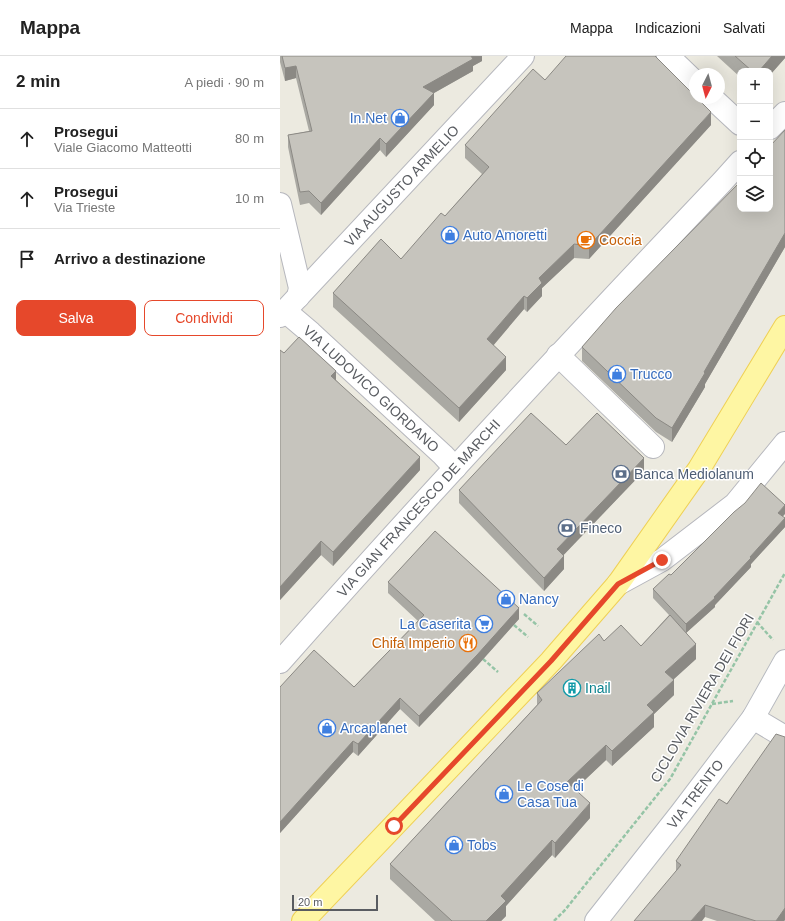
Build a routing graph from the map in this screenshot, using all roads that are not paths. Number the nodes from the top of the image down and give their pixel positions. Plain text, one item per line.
1 (523, 56) edge
2 (668, 56) edge
3 (689, 76) edge
4 (718, 104) edge
5 (785, 113) edge
6 (737, 121) edge
7 (773, 125) edge
8 (737, 165) edge
9 (280, 204) edge
10 (288, 308) edge
11 (785, 327) edge
12 (558, 355) junction
13 (785, 443) edge
14 (653, 447) dead end
15 (455, 468) junction
16 (618, 584) junction
17 (785, 661) edge
18 (280, 662) edge
19 (753, 718) junction
20 (785, 737) edge
21 (303, 921) edge
22 (596, 921) edge

1 - 10 street, VIA AUGUSTO ARMELIO
2 - 3 street
4 - 6 street
5 - 7 street
8 - 12 street, VIA GIAN FRANCESCO DE MARCHI
9 - 10 street
10 - 15 street, VIA LUDOVICO GIORDANO
11 - 16 main road
12 - 14 street
12 - 15 street, VIA GIAN FRANCESCO DE MARCHI
13 - 16 street
15 - 18 street, VIA GIAN FRANCESCO DE MARCHI
16 - 21 main road
17 - 19 street, VIA TRENTO
19 - 20 street
19 - 22 street, VIA TRENTO

